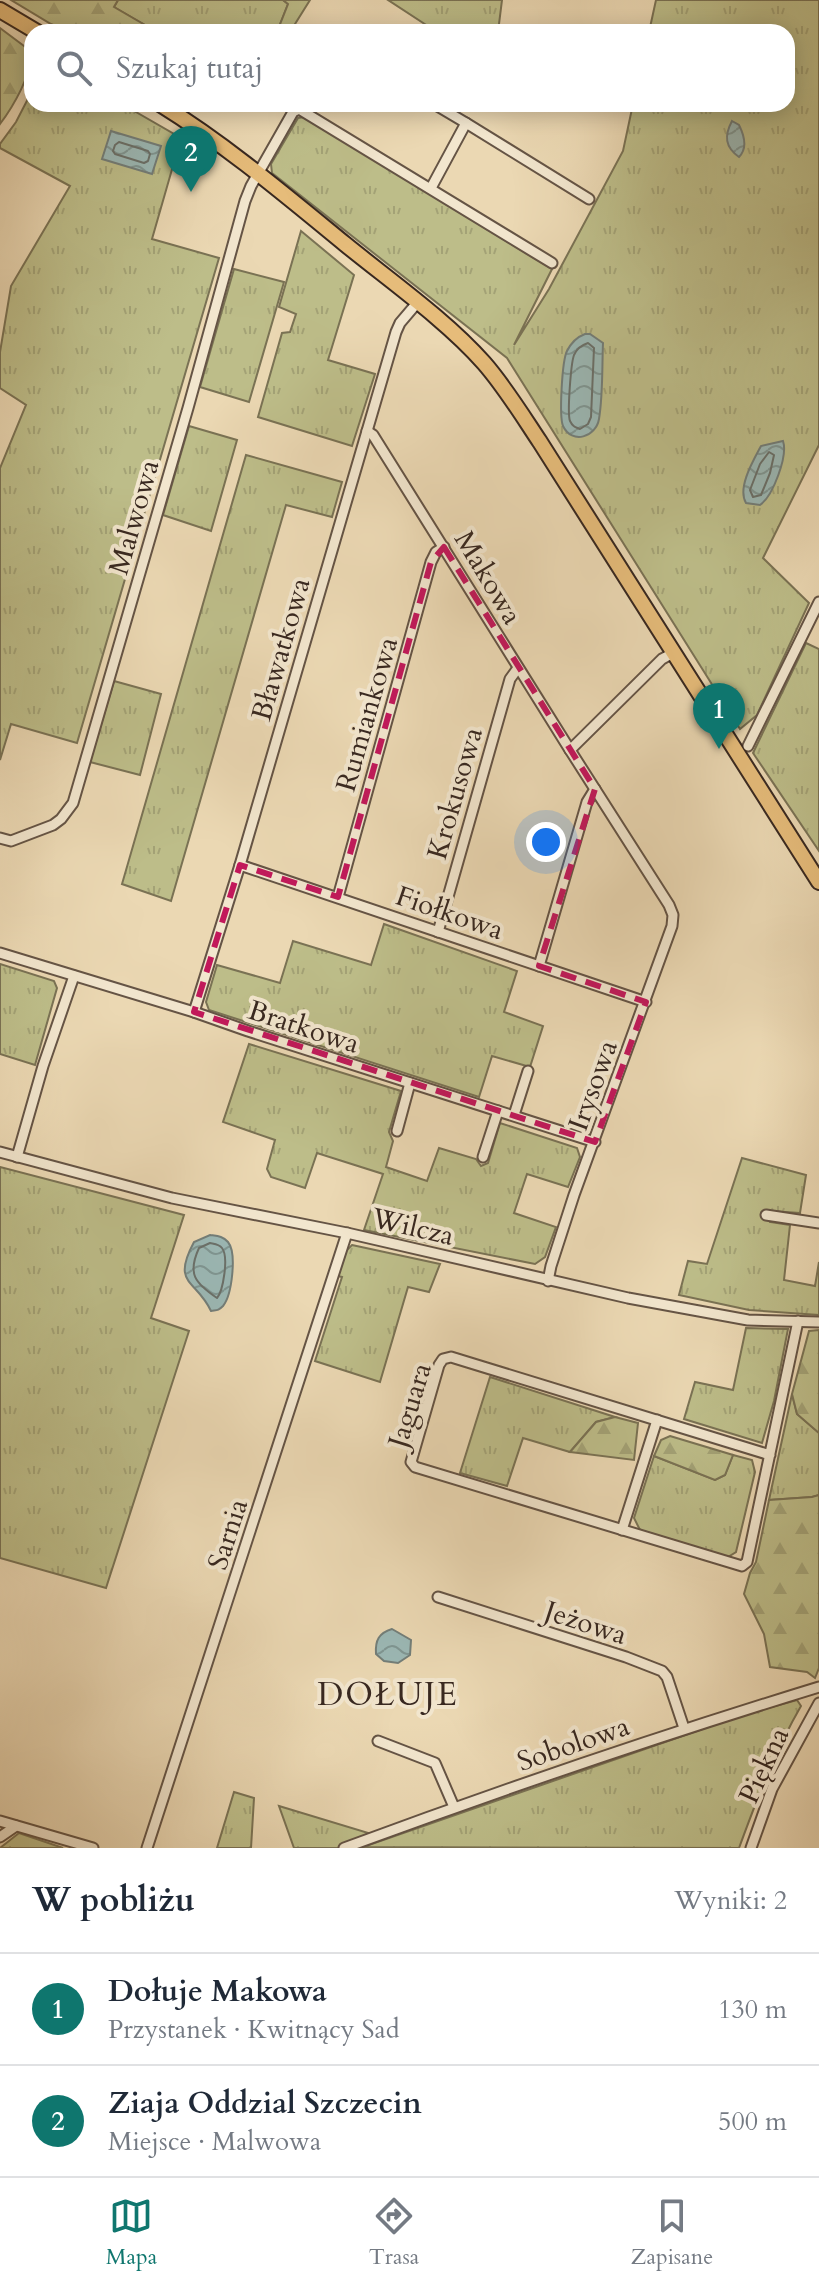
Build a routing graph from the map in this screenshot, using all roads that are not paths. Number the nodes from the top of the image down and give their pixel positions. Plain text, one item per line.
1 (0, 10) edge
2 (24, 24) edge
3 (172, 112) edge
4 (293, 112) edge
5 (304, 112) edge
6 (447, 112) edge
7 (466, 123) junction
8 (258, 173) junction
9 (431, 188) junction
10 (589, 199) dead end
11 (552, 263) dead end
12 (417, 303) junction
13 (367, 431) junction
14 (444, 547) junction
15 (819, 602) edge
16 (673, 653) junction
17 (518, 668) junction
18 (748, 746) dead end
19 (570, 750) junction
20 (595, 789) junction
21 (0, 838) edge
22 (240, 865) junction
23 (819, 882) edge
24 (338, 897) junction
25 (669, 905) joint
26 (438, 932) junction
27 (0, 953) edge
28 (539, 966) junction
29 (74, 976) junction
30 (646, 1002) junction
31 (194, 1012) junction
32 (528, 1071) dead end
33 (410, 1083) junction
34 (498, 1111) junction
35 (514, 1115) junction
36 (397, 1131) dead end
37 (595, 1142) junction
38 (0, 1152) edge
39 (17, 1157) junction
40 (483, 1157) dead end
41 (766, 1215) dead end
42 (819, 1223) edge
43 (347, 1233) junction
44 (548, 1281) junction
45 (798, 1321) junction
46 (819, 1322) edge
47 (657, 1420) junction
48 (770, 1455) junction
49 (622, 1530) junction
50 (438, 1597) dead end
51 (819, 1687) edge
52 (819, 1703) edge
53 (684, 1728) junction
54 (378, 1741) dead end
55 (454, 1807) junction
56 (0, 1821) edge
57 (16, 1826) junction
58 (0, 1837) edge
59 (93, 1848) edge
60 (147, 1848) edge
61 (344, 1848) edge
62 (751, 1848) edge

1 - 2 main road
3 - 8 main road
4 - 8 street, Malwowa
5 - 9 street, Malwowa
6 - 7 street
7 - 9 street
7 - 10 street
8 - 12 main road
8 - 21 street, Malwowa
9 - 11 street
12 - 13 street, Bławatkowa
12 - 16 main road
13 - 14 street, Makowa
13 - 22 street, Bławatkowa
14 - 17 street, Makowa
14 - 24 street, Rumiankowa
15 - 18 street
16 - 19 street
16 - 23 main road
17 - 19 street, Makowa
17 - 26 street, Krokusowa
19 - 20 street, Makowa
20 - 25 street, Makowa
20 - 28 street
22 - 24 street, Fiołkowa
22 - 31 street, Bławatkowa
24 - 26 street, Fiołkowa
25 - 30 street, Irysowa
26 - 28 street, Fiołkowa
27 - 29 street, Bratkowa
28 - 30 street, Fiołkowa
29 - 31 street, Bratkowa
29 - 39 street
30 - 37 street, Irysowa
31 - 33 street, Bratkowa
32 - 35 street
33 - 34 street, Bratkowa
33 - 36 street
34 - 35 street, Bratkowa
34 - 40 street
35 - 37 street, Bratkowa
37 - 44 street, Irysowa
38 - 39 street, Wilcza
39 - 43 street, Wilcza
41 - 42 street
43 - 44 street, Wilcza
43 - 60 street, Sarnia
44 - 45 street, Wilcza
45 - 46 street, Wilcza
45 - 48 street, Jaguara
47 - 48 street, Jaguara
47 - 49 street
47 - 49 street, Jaguara
48 - 49 street, Jaguara
50 - 53 street, Jeżowa
51 - 53 street, Sobolowa
52 - 62 street, Piękna
53 - 55 street, Sobolowa
54 - 55 street
55 - 61 street, Sobolowa
56 - 57 street
57 - 58 street
57 - 59 street

